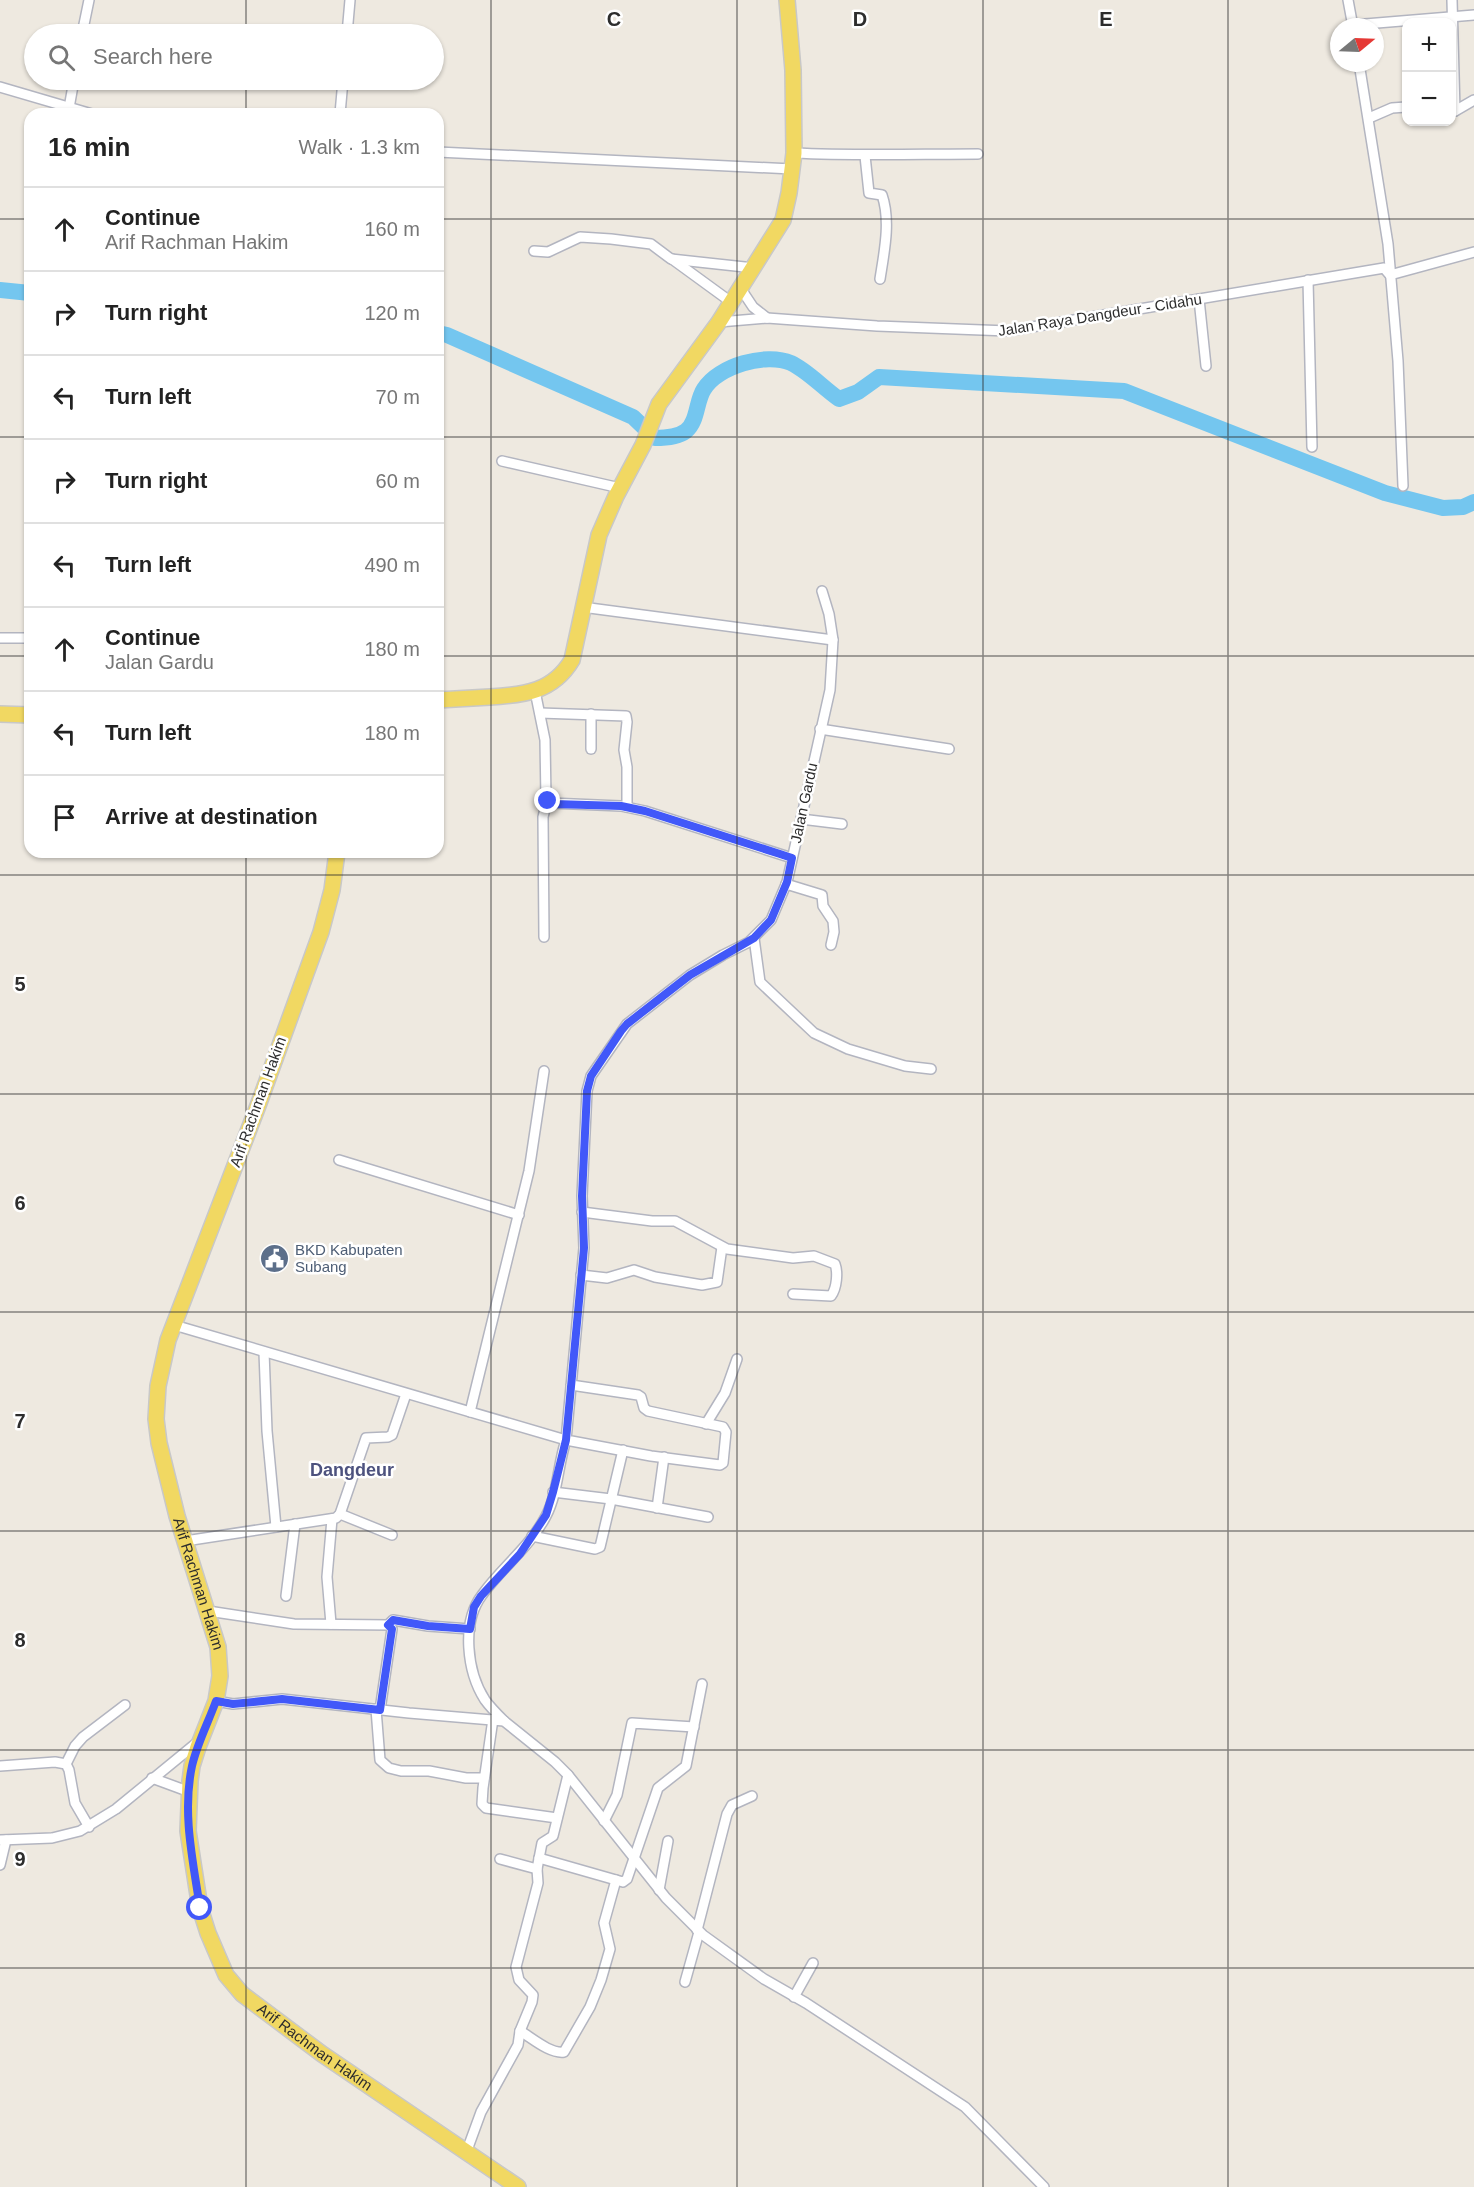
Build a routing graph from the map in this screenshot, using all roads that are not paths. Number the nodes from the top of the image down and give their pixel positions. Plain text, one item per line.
1 (89, 0) edge
2 (350, 0) edge
3 (787, 0) edge
4 (1348, 0) edge
5 (1452, 0) edge
6 (1474, 15) edge
7 (1452, 16) junction
8 (1351, 18) edge
9 (1384, 23) edge
10 (84, 24) edge
11 (348, 24) edge
12 (1361, 72) edge
13 (1453, 72) edge
14 (0, 87) edge
15 (72, 90) edge
16 (342, 90) edge
17 (1474, 100) edge
18 (1402, 107) edge
19 (69, 108) joint
20 (341, 108) edge
21 (1456, 109) edge
22 (1369, 118) junction
23 (444, 152) edge
24 (794, 153) junction
25 (978, 154) dead end
26 (865, 156) junction
27 (792, 169) junction
28 (534, 251) dead end
29 (1474, 252) edge
30 (671, 259) junction
31 (754, 268) junction
32 (1390, 275) junction
33 (880, 279) dead end
34 (1308, 280) junction
35 (741, 289) junction
36 (1199, 299) junction
37 (731, 302) junction
38 (767, 318) junction
39 (719, 322) junction
40 (1206, 366) dead end
41 (1312, 447) dead end
42 (502, 461) dead end
43 (1403, 486) dead end
44 (620, 488) junction
45 (822, 591) dead end
46 (582, 607) junction
47 (0, 638) edge
48 (24, 638) edge
49 (833, 640) junction
50 (535, 692) junction
51 (444, 700) edge
52 (540, 713) junction
53 (0, 714) edge
54 (591, 714) junction
55 (24, 715) edge
56 (820, 729) junction
57 (591, 749) dead end
58 (949, 749) dead end
59 (548, 801) junction
60 (627, 807) junction
61 (801, 819) junction
62 (842, 824) dead end
63 (336, 858) edge
64 (792, 858) junction
65 (786, 884) junction
66 (544, 937) dead end
67 (754, 938) junction
68 (831, 945) dead end
69 (931, 1069) dead end
70 (544, 1071) dead end
71 (339, 1160) dead end
72 (582, 1212) junction
73 (519, 1215) junction
74 (722, 1247) junction
75 (581, 1275) junction
76 (793, 1294) dead end
77 (174, 1325) junction
78 (264, 1352) junction
79 (737, 1359) dead end
80 (571, 1385) junction
81 (406, 1394) junction
82 (470, 1412) junction
83 (706, 1424) junction
84 (560, 1438) junction
85 (623, 1450) junction
86 (664, 1457) junction
87 (553, 1492) junction
88 (611, 1499) junction
89 (657, 1508) junction
90 (336, 1517) junction
91 (708, 1517) dead end
92 (295, 1524) junction
93 (276, 1527) junction
94 (392, 1535) dead end
95 (532, 1536) junction
96 (185, 1541) junction
97 (286, 1596) dead end
98 (208, 1611) junction
99 (331, 1624) junction
100 (388, 1625) junction
101 (470, 1629) junction
102 (702, 1684) dead end
103 (216, 1701) junction
104 (125, 1705) dead end
105 (378, 1709) junction
106 (498, 1718) junction
107 (694, 1727) junction
108 (201, 1739) junction
109 (66, 1764) junction
110 (0, 1766) edge
111 (568, 1775) junction
112 (152, 1778) junction
113 (484, 1778) junction
114 (190, 1791) junction
115 (752, 1796) dead end
116 (557, 1818) junction
117 (604, 1821) junction
118 (89, 1827) junction
119 (3, 1840) edge
120 (668, 1840) dead end
121 (539, 1858) junction
122 (501, 1859) dead end
123 (635, 1860) junction
124 (0, 1865) edge
125 (537, 1869) junction
126 (616, 1880) junction
127 (659, 1890) junction
128 (698, 1931) junction
129 (813, 1963) dead end
130 (685, 1982) dead end
131 (794, 1997) junction
132 (520, 2031) junction
133 (466, 2153) junction
134 (518, 2187) edge
135 (1044, 2187) edge

1 - 10 street
2 - 11 street
3 - 24 main road
4 - 8 street
5 - 7 street
6 - 7 street
7 - 9 street
7 - 13 street
12 - 22 street
14 - 19 street
15 - 19 street
16 - 20 street
17 - 21 street
18 - 22 street
22 - 32 street
23 - 27 street
24 - 26 street
24 - 27 main road
25 - 26 street
26 - 33 street
27 - 31 main road
28 - 30 street
29 - 32 street, Jalan Raya Dangdeur - Cidahu
30 - 31 street
30 - 37 street
31 - 35 main road
32 - 34 street, Jalan Raya Dangdeur - Cidahu
32 - 43 street
34 - 36 street, Jalan Raya Dangdeur - Cidahu
34 - 41 street
35 - 37 main road
35 - 38 street
36 - 38 street, Jalan Raya Dangdeur - Cidahu
36 - 40 street
37 - 39 main road
38 - 39 street, Jalan Raya Dangdeur - Cidahu
39 - 44 main road
42 - 44 street
44 - 46 main road
45 - 49 street, Jalan Gardu
46 - 49 street
46 - 50 main road
47 - 48 street
49 - 56 street, Jalan Gardu
50 - 51 main road
50 - 52 street
52 - 54 street
52 - 59 street
53 - 55 main road
54 - 57 street
54 - 60 street
56 - 58 street
56 - 61 street, Jalan Gardu
59 - 60 street
59 - 66 street
60 - 64 street
61 - 62 street
61 - 64 street, Jalan Gardu
63 - 77 main road, Arif Rachman Hakim
64 - 65 street, Jalan Gardu
65 - 67 street, Jalan Gardu
65 - 68 street
67 - 69 street
67 - 72 street, Jalan Gardu
70 - 73 street
71 - 73 street
72 - 74 street
72 - 75 street, Jalan Gardu
73 - 82 street
74 - 75 street
74 - 76 street
75 - 80 street, Jalan Gardu
77 - 78 street
77 - 96 main road, Arif Rachman Hakim
78 - 81 street
78 - 93 street
79 - 83 street
80 - 83 street
80 - 84 street, Jalan Gardu
81 - 82 street
81 - 90 street
82 - 84 street
83 - 86 street
84 - 85 street
84 - 87 street, Jalan Gardu
85 - 86 street
85 - 88 street
86 - 89 street
87 - 88 street
87 - 95 street, Jalan Gardu
88 - 89 street
88 - 95 street
89 - 91 street
90 - 92 street
90 - 94 street
90 - 99 street
92 - 93 street
92 - 97 street
93 - 96 street
95 - 101 street, Jalan Gardu
96 - 98 main road, Arif Rachman Hakim
98 - 99 street
98 - 103 main road, Arif Rachman Hakim
99 - 100 street
100 - 101 street
100 - 105 street
101 - 106 street, Jalan Gardu
102 - 107 street
103 - 105 street
103 - 108 main road, Arif Rachman Hakim
104 - 109 street
105 - 106 street
105 - 113 street
106 - 111 street, Jalan Gardu
106 - 113 street
107 - 117 street
107 - 123 street
108 - 112 street
108 - 114 main road, Arif Rachman Hakim
109 - 110 street
109 - 118 street
111 - 116 street
111 - 117 street, Jalan Gardu
112 - 114 street
112 - 118 street
113 - 116 street
114 - 133 main road, Arif Rachman Hakim
115 - 128 street
116 - 121 street
117 - 123 street, Jalan Gardu
118 - 119 street
119 - 124 street
120 - 127 street
121 - 125 street
121 - 126 street
122 - 125 street
123 - 126 street
123 - 127 street, Jalan Gardu
125 - 132 street
126 - 132 street
127 - 128 street, Jalan Gardu
128 - 130 street
128 - 131 street, Jalan Gardu
129 - 131 street
131 - 135 street, Jalan Gardu
132 - 133 street
133 - 134 main road, Arif Rachman Hakim

